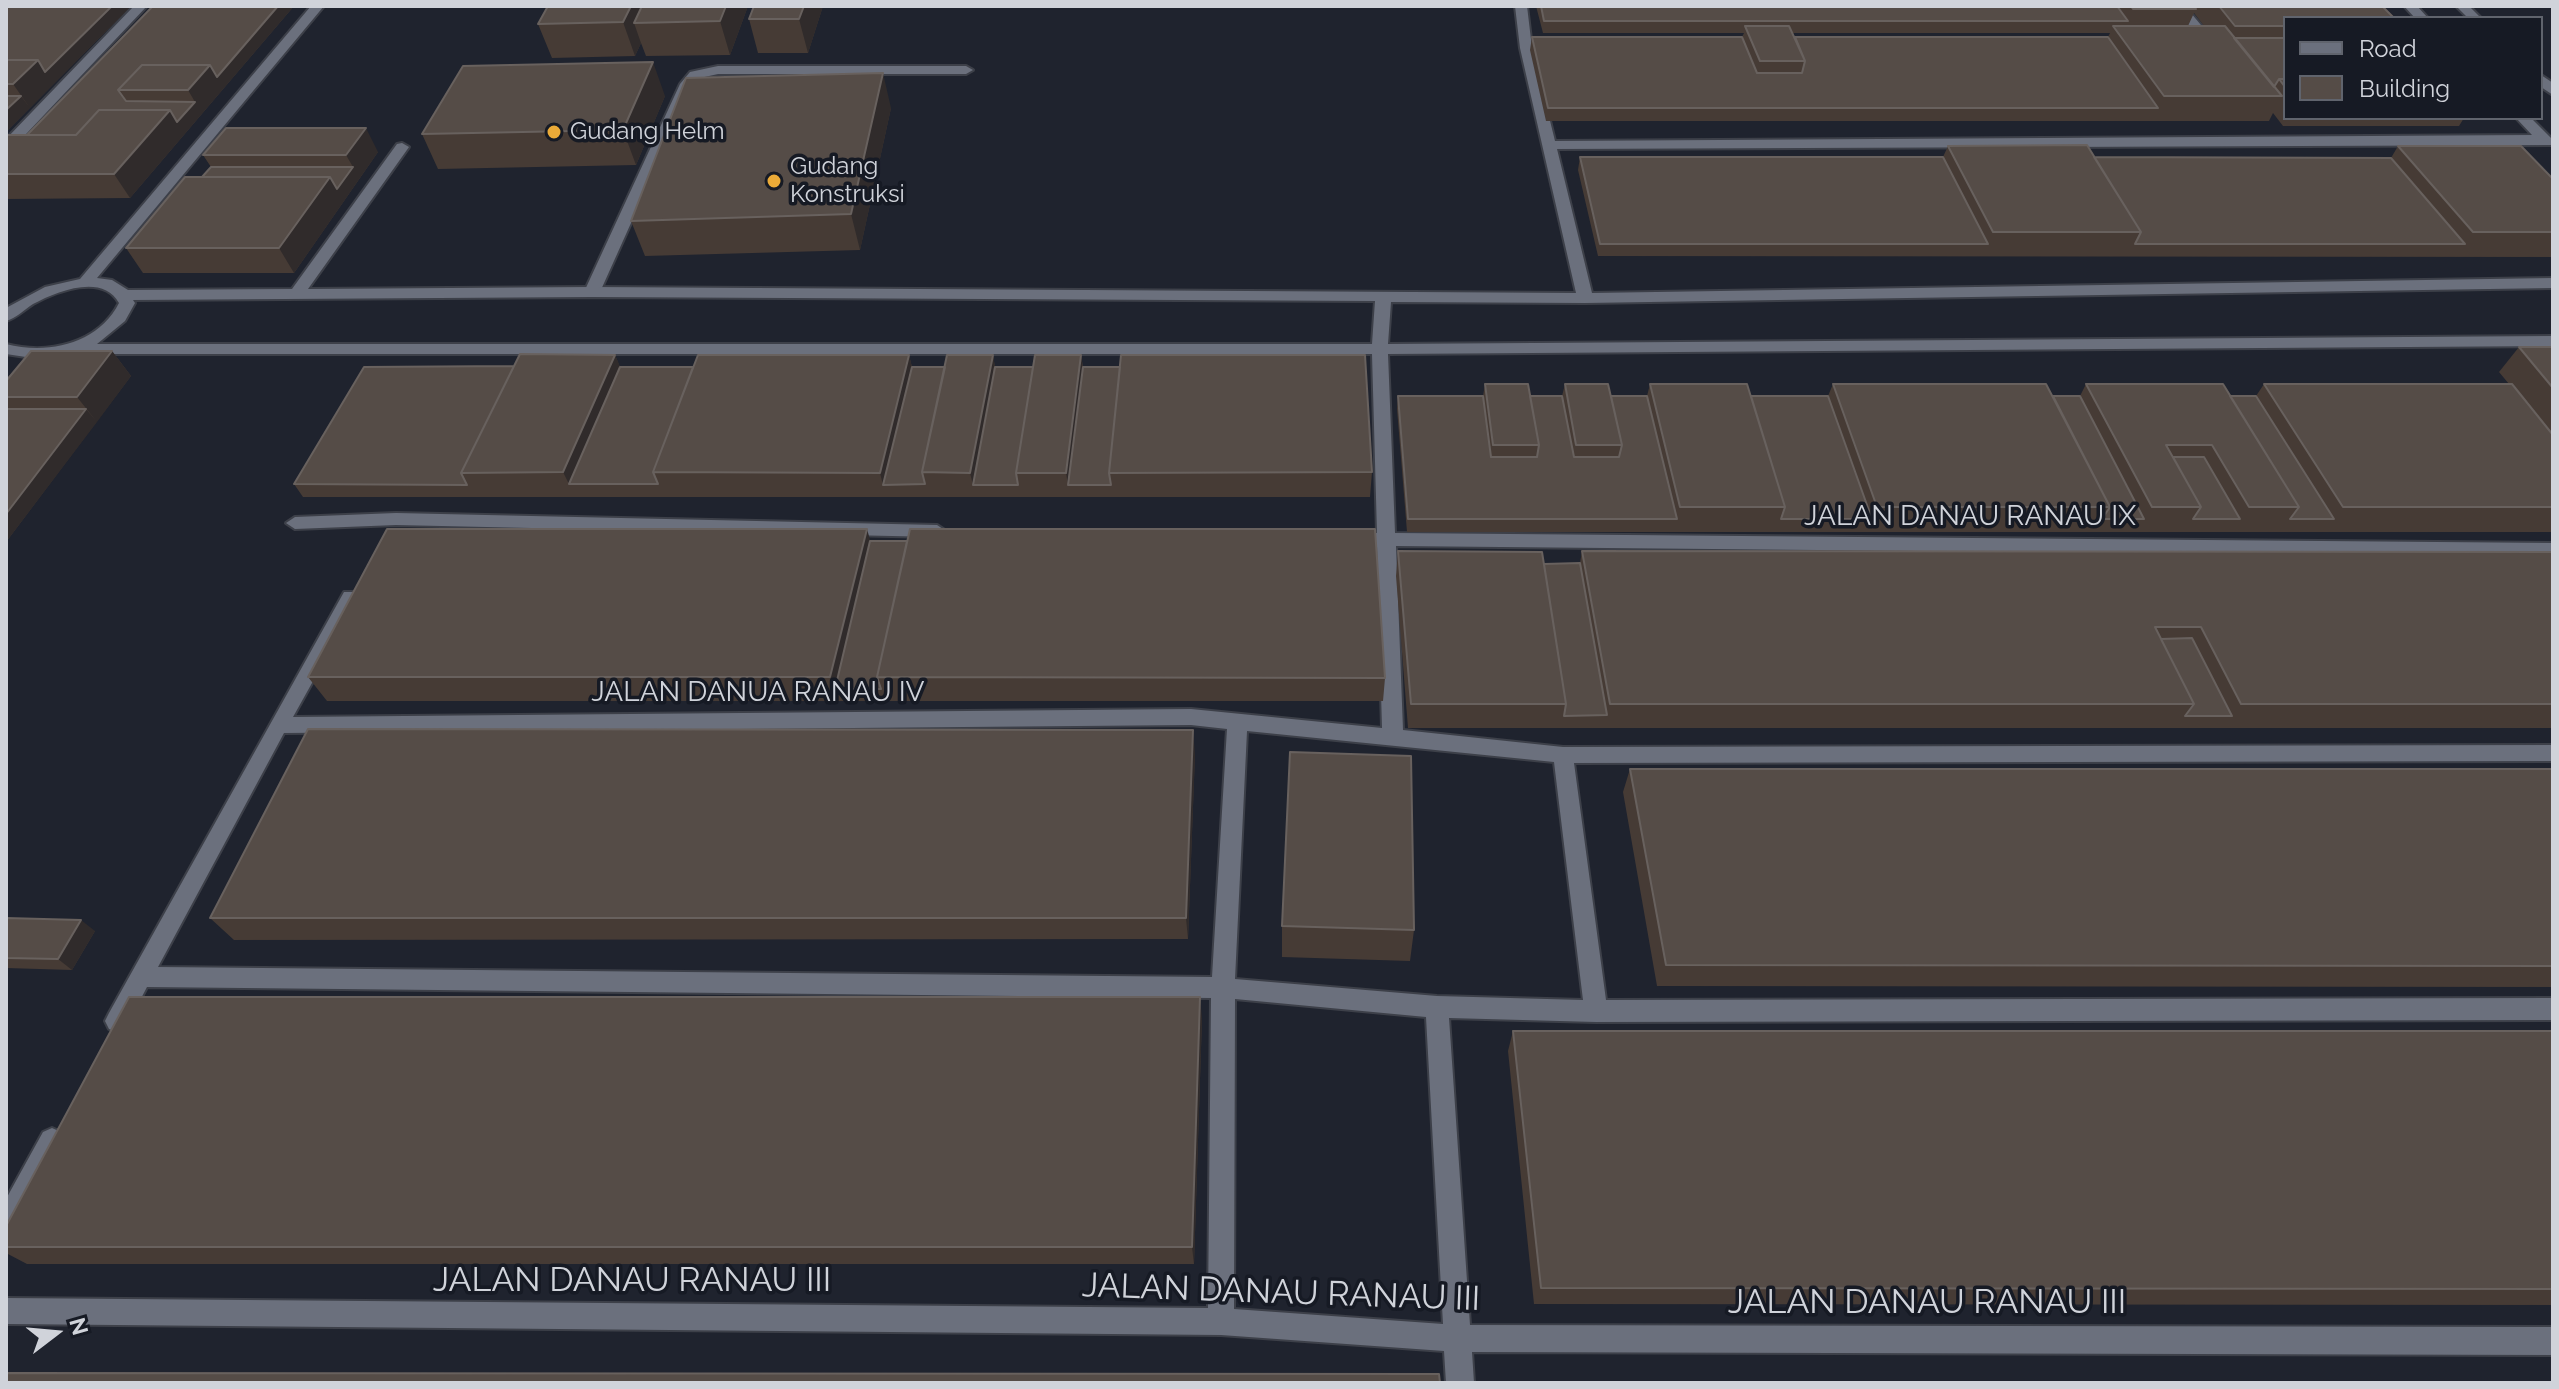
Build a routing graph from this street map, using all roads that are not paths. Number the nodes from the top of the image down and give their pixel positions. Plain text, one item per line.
1 (141, 6) edge
2 (318, 6) edge
3 (1521, 6) edge
4 (2178, 6) edge
5 (2190, 40) edge
6 (2206, 40) junction
7 (1526, 48) junction
8 (1542, 48) edge
9 (2223, 62) edge
10 (966, 70) dead end
11 (2525, 120) edge
12 (2549, 144) edge
13 (1549, 145) junction
14 (6, 147) edge
15 (402, 147) dead end
16 (85, 283) junction
17 (2553, 283) edge
18 (592, 292) junction
19 (297, 293) junction
20 (125, 295) junction
21 (1383, 298) junction
22 (1585, 298) junction
23 (6, 316) edge
24 (2553, 341) edge
25 (6, 349) edge
26 (67, 349) junction
27 (1380, 349) junction
28 (396, 519) junction
29 (295, 523) dead end
30 (955, 531) edge
31 (1338, 539) edge
32 (1386, 540) junction
33 (381, 547) edge
34 (2553, 550) edge
35 (365, 574) edge
36 (1237, 724) junction
37 (278, 725) junction
38 (1393, 740) junction
39 (2553, 753) edge
40 (1563, 755) junction
41 (141, 977) junction
42 (1223, 988) junction
43 (1437, 1007) junction
44 (2553, 1009) edge
45 (1596, 1011) junction
46 (103, 1046) edge
47 (66, 1115) edge
48 (6, 1225) edge
49 (6, 1311) edge
50 (1221, 1322) junction
51 (1457, 1338) junction
52 (2553, 1341) edge
53 (1460, 1383) edge

1 - 14 street
2 - 16 street
3 - 7 street
4 - 6 street
5 - 6 street
6 - 9 street
7 - 8 street
7 - 13 street
10 - 18 street
11 - 12 street
12 - 13 street
13 - 22 street
15 - 19 street
16 - 20 street
16 - 23 street
17 - 22 street
18 - 19 street
18 - 21 street
19 - 20 street
20 - 26 street
21 - 22 street
21 - 27 street
24 - 27 street
25 - 26 street
26 - 27 street
27 - 32 street
28 - 29 street
28 - 30 street
28 - 33 street
31 - 32 street, JALAN DANAU RANAU IX
32 - 34 street, JALAN DANAU RANAU IX
32 - 38 street
35 - 37 street
36 - 37 street, JALAN DANUA RANAU IV
36 - 38 street, JALAN DANUA RANAU IV
36 - 42 street
37 - 41 street
38 - 40 street, JALAN DANUA RANAU IV
39 - 40 street, JALAN DANUA RANAU IV
40 - 45 street
41 - 42 street
41 - 46 street
42 - 43 street
42 - 50 street
43 - 45 street
43 - 51 street
44 - 45 street
47 - 48 street
49 - 50 street, JALAN DANAU RANAU III
50 - 51 street, JALAN DANAU RANAU III
51 - 52 street, JALAN DANAU RANAU III
51 - 53 street

